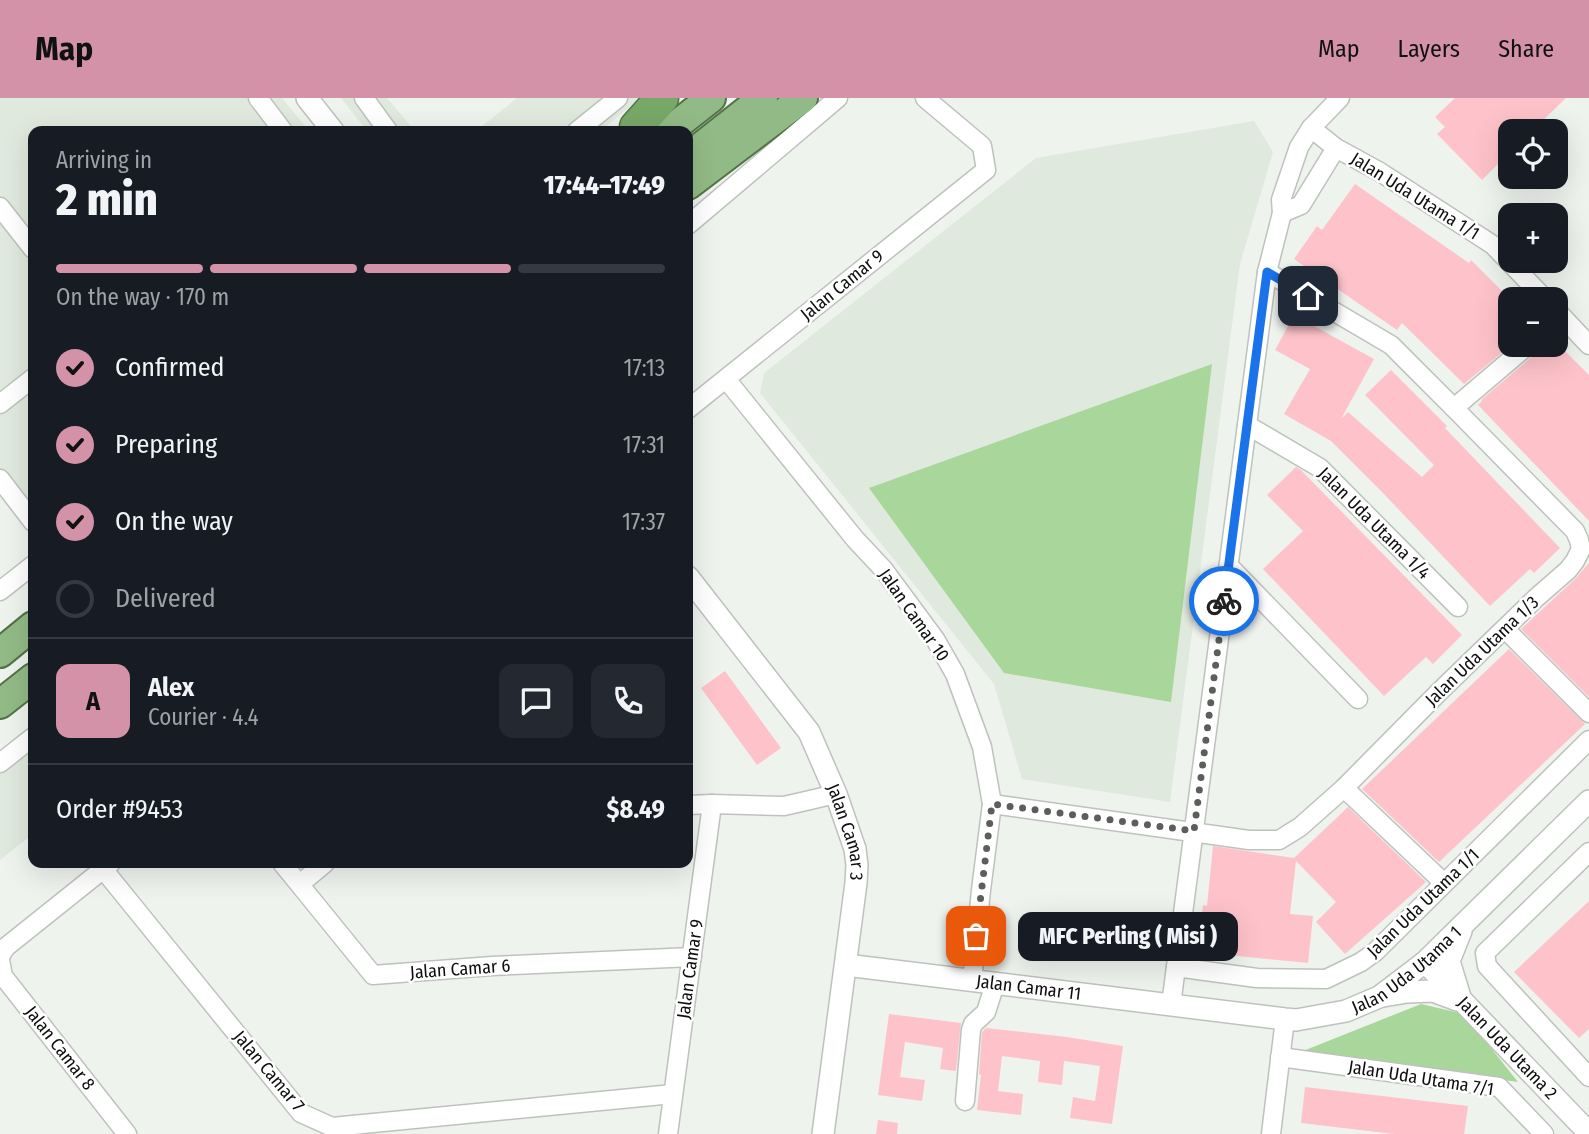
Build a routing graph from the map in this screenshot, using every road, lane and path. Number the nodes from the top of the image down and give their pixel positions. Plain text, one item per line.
1 (258, 98) edge
2 (618, 98) edge
3 (662, 98) edge
4 (678, 98) edge
5 (711, 98) edge
6 (763, 98) edge
7 (803, 98) edge
8 (838, 98) edge
9 (925, 98) edge
10 (1339, 98) edge
11 (369, 100) edge
12 (313, 113) edge
13 (279, 126) edge
14 (327, 126) edge
15 (385, 126) edge
16 (583, 126) edge
17 (637, 126) edge
18 (638, 126) edge
19 (675, 126) edge
20 (1311, 128) junction
21 (1336, 148) junction
22 (693, 153) edge
23 (693, 181) edge
24 (0, 207) edge
25 (1282, 213) junction
26 (693, 221) edge
27 (28, 243) edge
28 (1267, 272) junction
29 (1533, 287) edge
30 (1568, 325) edge
31 (1589, 345) edge
32 (1514, 357) edge
33 (726, 379) junction
34 (28, 382) edge
35 (0, 404) edge
36 (693, 405) edge
37 (1454, 408) junction
38 (1247, 425) junction
39 (0, 479) edge
40 (28, 515) edge
41 (1229, 566) junction
42 (28, 569) edge
43 (693, 583) edge
44 (0, 591) edge
45 (1458, 607) dead end
46 (1505, 629) junction
47 (28, 630) edge
48 (0, 653) edge
49 (28, 682) edge
50 (1358, 699) dead end
51 (0, 704) edge
52 (1589, 713) edge
53 (1589, 740) edge
54 (28, 741) edge
55 (0, 763) edge
56 (1345, 788) junction
57 (836, 794) junction
58 (1589, 801) edge
59 (712, 804) junction
60 (992, 804) junction
61 (693, 805) edge
62 (1194, 831) junction
63 (1589, 852) edge
64 (105, 868) edge
65 (109, 868) edge
66 (286, 868) edge
67 (320, 868) edge
68 (1444, 883) junction
69 (300, 884) junction
70 (1463, 925) junction
71 (692, 957) junction
72 (0, 958) edge
73 (1424, 962) junction
74 (846, 965) junction
75 (1176, 967) junction
76 (972, 981) junction
77 (995, 984) junction
78 (1380, 997) junction
79 (1462, 1002) junction
80 (1171, 1005) junction
81 (1285, 1019) junction
82 (1280, 1058) junction
83 (1589, 1077) edge
84 (673, 1094) junction
85 (965, 1101) dead end
86 (1589, 1133) edge
87 (127, 1134) edge
88 (668, 1134) edge
89 (823, 1134) edge
90 (1271, 1134) edge
91 (1544, 1134) edge

1 - 13 street
2 - 16 street
3 - 17 highway
4 - 18 highway
5 - 19 highway
6 - 22 highway
7 - 23 highway
8 - 26 street
9 - 33 street, Jalan Camar 9
10 - 20 street
11 - 15 street
12 - 14 street
20 - 21 street, Jalan Uda Utama 1/1
20 - 25 street
21 - 25 street
21 - 29 street, Jalan Uda Utama 1/1
24 - 27 street
25 - 28 street
28 - 37 street, Jalan Uda Utama 1/3
28 - 38 street
30 - 31 street
32 - 37 street
33 - 36 street, Jalan Camar 9
33 - 60 street, Jalan Camar 10
34 - 35 street
37 - 46 street, Jalan Uda Utama 1/3
38 - 41 street
38 - 45 street, Jalan Uda Utama 1/4
39 - 40 street
41 - 50 street
41 - 62 street
42 - 44 street
43 - 57 street, Jalan Camar 3
46 - 52 street
46 - 56 street, Jalan Uda Utama 1/3
47 - 48 highway
49 - 51 highway
53 - 68 street, Jalan Uda Utama 1/1
54 - 55 street
56 - 62 street, Jalan Uda Utama 1/3
56 - 68 street
57 - 59 street
57 - 74 street, Jalan Camar 3
58 - 70 street, Jalan Uda Utama 1
59 - 61 street
59 - 71 street, Jalan Camar 9
60 - 62 street, Jalan Uda Utama 1/3
60 - 76 street, Jalan Camar 10
62 - 75 street
63 - 83 street
64 - 72 street, Jalan Camar 8
65 - 84 street, Jalan Camar 7
66 - 69 street, Jalan Camar 6
67 - 69 street
68 - 75 street, Jalan Uda Utama 1/1
69 - 71 street, Jalan Camar 6
70 - 73 street, Jalan Uda Utama 1
70 - 79 street
71 - 84 street, Jalan Camar 9
72 - 87 street, Jalan Camar 8
73 - 78 street, Jalan Uda Utama 1
73 - 79 street, Jalan Uda Utama 2
74 - 76 street, Jalan Camar 11
74 - 89 street, Jalan Camar 3
75 - 80 street
76 - 77 street, Jalan Camar 11
77 - 80 street, Jalan Camar 11
77 - 85 street
78 - 79 street
78 - 81 street, Jalan Uda Utama 1
79 - 86 street, Jalan Uda Utama 2
80 - 81 street, Jalan Uda Utama 1
81 - 82 street
82 - 90 street
82 - 91 street, Jalan Uda Utama 7/1
84 - 88 street, Jalan Camar 9

